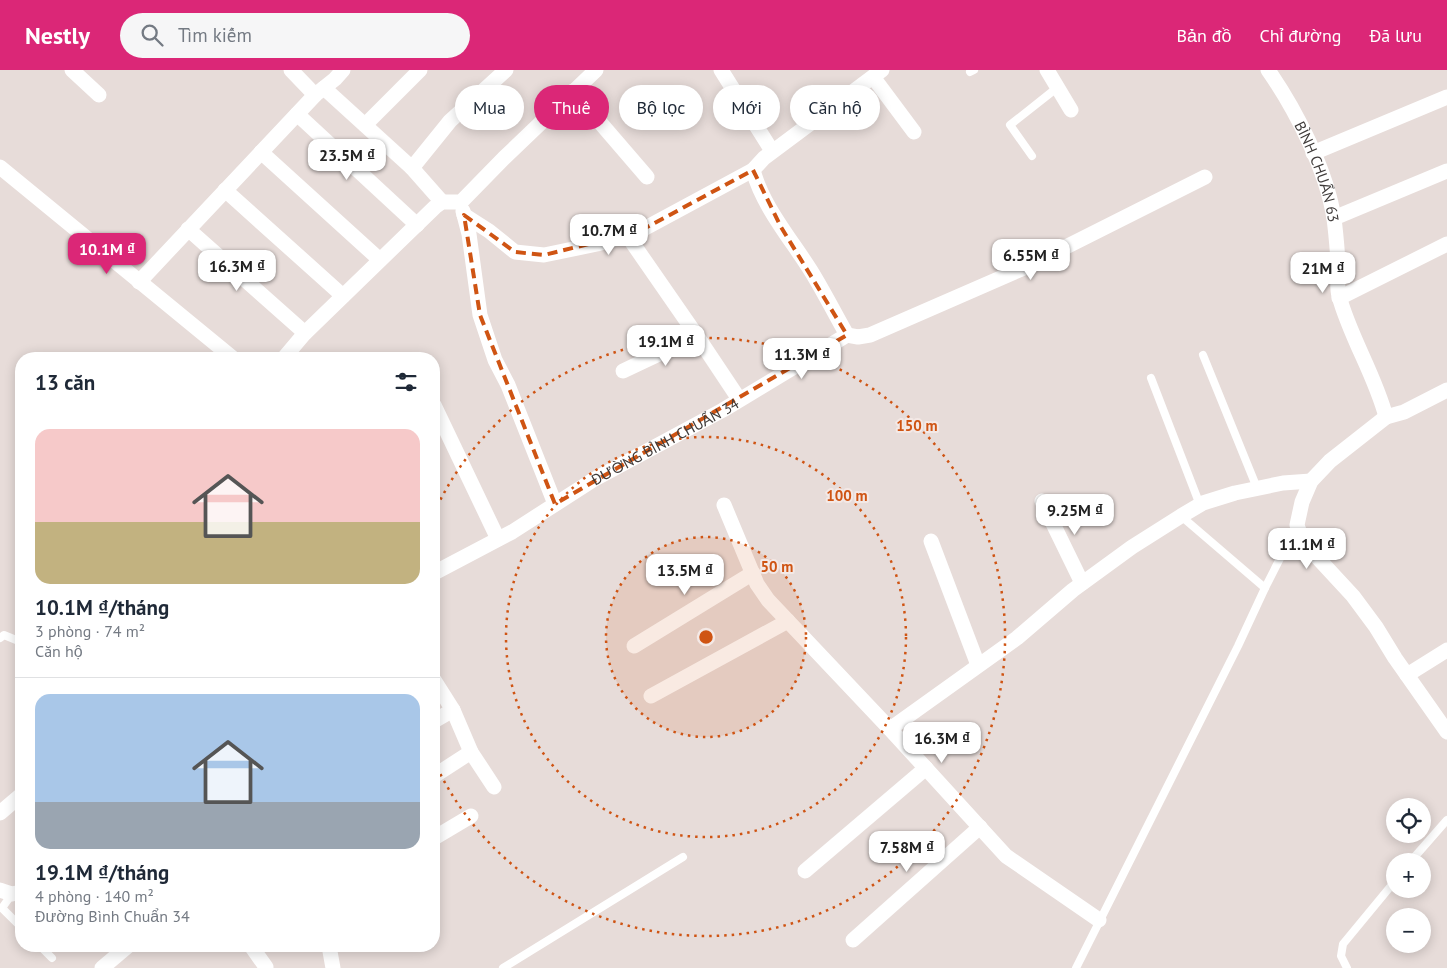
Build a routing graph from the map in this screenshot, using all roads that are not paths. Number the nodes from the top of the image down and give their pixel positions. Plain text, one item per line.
1 (72, 70) edge
2 (291, 70) edge
3 (343, 70) edge
4 (420, 70) edge
5 (506, 70) edge
6 (596, 70) edge
7 (721, 70) edge
8 (1047, 70) edge
9 (1268, 70) edge
10 (878, 73) edge
11 (580, 85) edge
12 (1058, 87) junction
13 (320, 91) junction
14 (99, 94) dead end
15 (1447, 97) edge
16 (1071, 110) dead end
17 (297, 114) junction
18 (365, 125) junction
19 (536, 130) edge
20 (606, 130) edge
21 (914, 132) dead end
22 (772, 151) junction
23 (261, 152) junction
24 (1313, 152) junction
25 (1032, 156) dead end
26 (0, 167) edge
27 (412, 168) junction
28 (753, 170) junction
29 (1447, 171) edge
30 (1205, 177) dead end
31 (647, 178) dead end
32 (225, 190) junction
33 (442, 202) junction
34 (462, 208) junction
35 (1334, 218) junction
36 (417, 225) junction
37 (188, 230) junction
38 (626, 235) junction
39 (1447, 244) edge
40 (380, 260) junction
41 (139, 282) junction
42 (343, 296) junction
43 (1339, 298) junction
44 (305, 333) junction
45 (848, 335) junction
46 (697, 336) junction
47 (225, 352) edge
48 (289, 352) edge
49 (1203, 355) dead end
50 (623, 372) dead end
51 (1152, 378) dead end
52 (1447, 390) edge
53 (739, 399) junction
54 (1386, 416) junction
55 (440, 418) edge
56 (1310, 481) junction
57 (1257, 488) junction
58 (1042, 501) dead end
59 (555, 504) junction
60 (724, 505) dead end
61 (1200, 505) junction
62 (1181, 516) junction
63 (1297, 525) junction
64 (498, 539) junction
65 (931, 542) dead end
66 (440, 569) edge
67 (753, 573) junction
68 (1082, 583) junction
69 (1265, 588) junction
70 (788, 621) junction
71 (0, 638) edge
72 (15, 640) edge
73 (634, 646) dead end
74 (1447, 650) edge
75 (978, 666) junction
76 (1407, 675) junction
77 (440, 689) edge
78 (651, 696) dead end
79 (453, 710) junction
80 (440, 718) edge
81 (890, 729) junction
82 (1447, 732) edge
83 (471, 752) junction
84 (926, 768) junction
85 (440, 772) edge
86 (494, 786) dead end
87 (15, 800) edge
88 (0, 813) edge
89 (472, 816) dead end
90 (1447, 820) edge
91 (980, 827) junction
92 (440, 835) edge
93 (1418, 853) edge
94 (683, 857) dead end
95 (805, 871) dead end
96 (11, 892) edge
97 (1386, 892) edge
98 (1099, 920) junction
99 (15, 921) edge
100 (853, 940) dead end
101 (46, 952) edge
102 (121, 952) edge
103 (255, 952) edge
104 (330, 952) edge
105 (52, 958) dead end
106 (266, 967) edge
107 (102, 968) edge
108 (333, 968) edge
109 (502, 968) edge
110 (1076, 968) edge
111 (1346, 968) edge

1 - 14 street
2 - 13 street
3 - 13 street
4 - 18 street
5 - 27 street
6 - 11 street
7 - 22 street
8 - 12 street
9 - 24 street, BÌNH CHUẨN 63
10 - 21 street
10 - 22 street
12 - 16 street
12 - 25 lane
13 - 17 street
13 - 18 street
15 - 24 street
17 - 23 street
17 - 36 street
18 - 27 street
19 - 34 street
20 - 31 street
22 - 28 street
23 - 32 street
23 - 40 street
24 - 35 street, BÌNH CHUẨN 63
26 - 41 street
27 - 33 street
28 - 38 street
28 - 45 street
29 - 35 street
30 - 45 street
32 - 37 street
32 - 42 street
33 - 34 street
33 - 36 street
34 - 38 street
34 - 59 street
35 - 43 street, BÌNH CHUẨN 63
36 - 40 street
37 - 41 street
37 - 44 street
38 - 46 street
39 - 43 street
40 - 42 street
41 - 47 street
42 - 44 street
43 - 54 street, BÌNH CHUẨN 63
44 - 48 street
45 - 53 street, ĐƯỜNG BÌNH CHUẨN 34
46 - 50 street
46 - 53 street
49 - 57 lane
51 - 61 lane
52 - 54 street
53 - 59 street, ĐƯỜNG BÌNH CHUẨN 34
54 - 56 street
55 - 64 street
56 - 57 street
56 - 63 street
57 - 61 street
58 - 68 street
59 - 64 street, ĐƯỜNG BÌNH CHUẨN 34
60 - 67 street
61 - 62 street
62 - 68 street
62 - 69 lane
63 - 69 lane
63 - 76 street
64 - 66 street, ĐƯỜNG BÌNH CHUẨN 34
65 - 75 street
67 - 70 street
67 - 73 street
68 - 75 street
69 - 98 lane
70 - 78 street
70 - 81 street
71 - 72 lane
74 - 76 street
75 - 81 street
76 - 82 street
77 - 79 street
79 - 80 street
79 - 83 street
81 - 84 street
83 - 85 street
83 - 86 street
84 - 91 street
84 - 95 street
87 - 88 street
89 - 92 street
90 - 93 lane
91 - 98 street
91 - 100 street
94 - 109 lane
96 - 99 lane
97 - 111 lane
98 - 110 lane
101 - 105 lane
102 - 107 street
103 - 106 street
104 - 108 street

